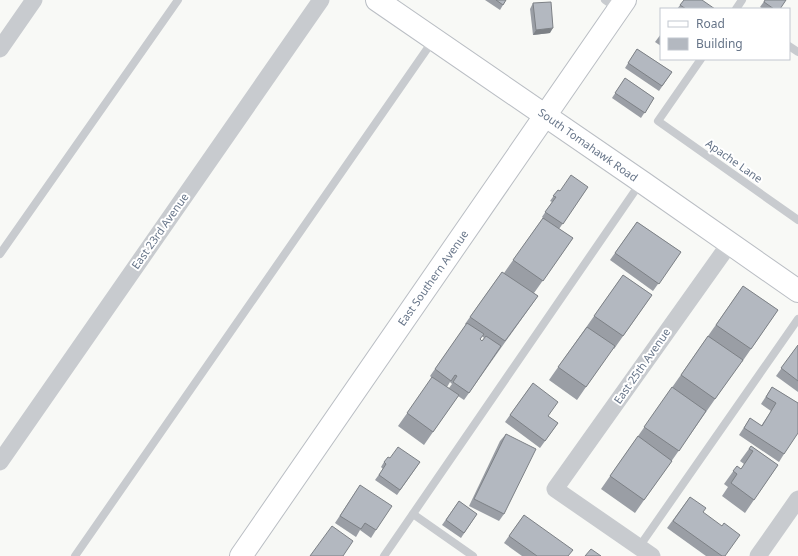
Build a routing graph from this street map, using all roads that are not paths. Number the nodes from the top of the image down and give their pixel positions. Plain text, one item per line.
1 (34, 0) edge
2 (178, 0) edge
3 (321, 0) edge
4 (377, 0) edge
5 (616, 3) edge
6 (434, 39) junction
7 (0, 48) edge
8 (700, 60) edge
9 (545, 115) junction
10 (642, 182) junction
11 (798, 220) edge
12 (730, 242) junction
13 (0, 254) edge
14 (798, 291) edge
15 (798, 319) edge
16 (0, 462) edge
17 (798, 499) edge
18 (413, 514) junction
19 (646, 552) edge
20 (75, 556) edge
21 (241, 556) edge
22 (384, 556) edge
23 (473, 556) edge
24 (758, 556) edge

1 - 7 street
2 - 13 lane
3 - 16 street, East 23rd Avenue
4 - 6 main road, South Tomahawk Road
5 - 9 main road, East Southern Avenue
6 - 9 main road, South Tomahawk Road
6 - 20 lane
8 - 11 lane, Apache Lane
9 - 10 main road, South Tomahawk Road
9 - 21 main road, East Southern Avenue
10 - 12 main road, South Tomahawk Road
10 - 18 lane
12 - 14 main road, South Tomahawk Road
12 - 19 street, East 25th Avenue
15 - 19 lane
17 - 24 street
18 - 22 lane
18 - 23 lane

